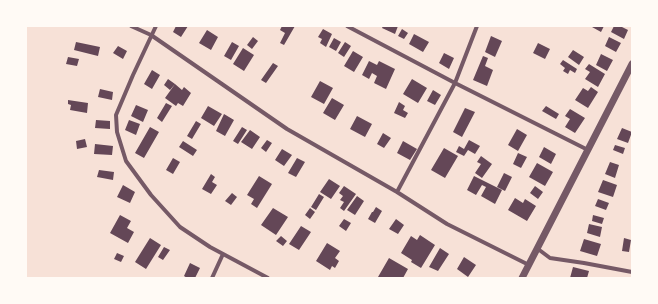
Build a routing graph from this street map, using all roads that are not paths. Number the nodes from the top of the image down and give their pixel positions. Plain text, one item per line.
1 (130, 26) edge
2 (156, 26) edge
3 (347, 26) edge
4 (477, 26) edge
5 (151, 35) junction
6 (632, 64) edge
7 (455, 83) junction
8 (588, 150) junction
9 (397, 192) junction
10 (538, 249) junction
11 (223, 254) junction
12 (529, 265) junction
13 (632, 272) edge
14 (212, 278) edge
15 (268, 278) edge
16 (522, 278) edge

1 - 5 street
2 - 5 street
3 - 7 street
4 - 7 street
5 - 9 street
5 - 11 street
6 - 8 street
7 - 8 street
7 - 9 street
8 - 10 street
9 - 12 street
10 - 12 street
10 - 13 street
11 - 14 street
11 - 15 street
12 - 16 street

